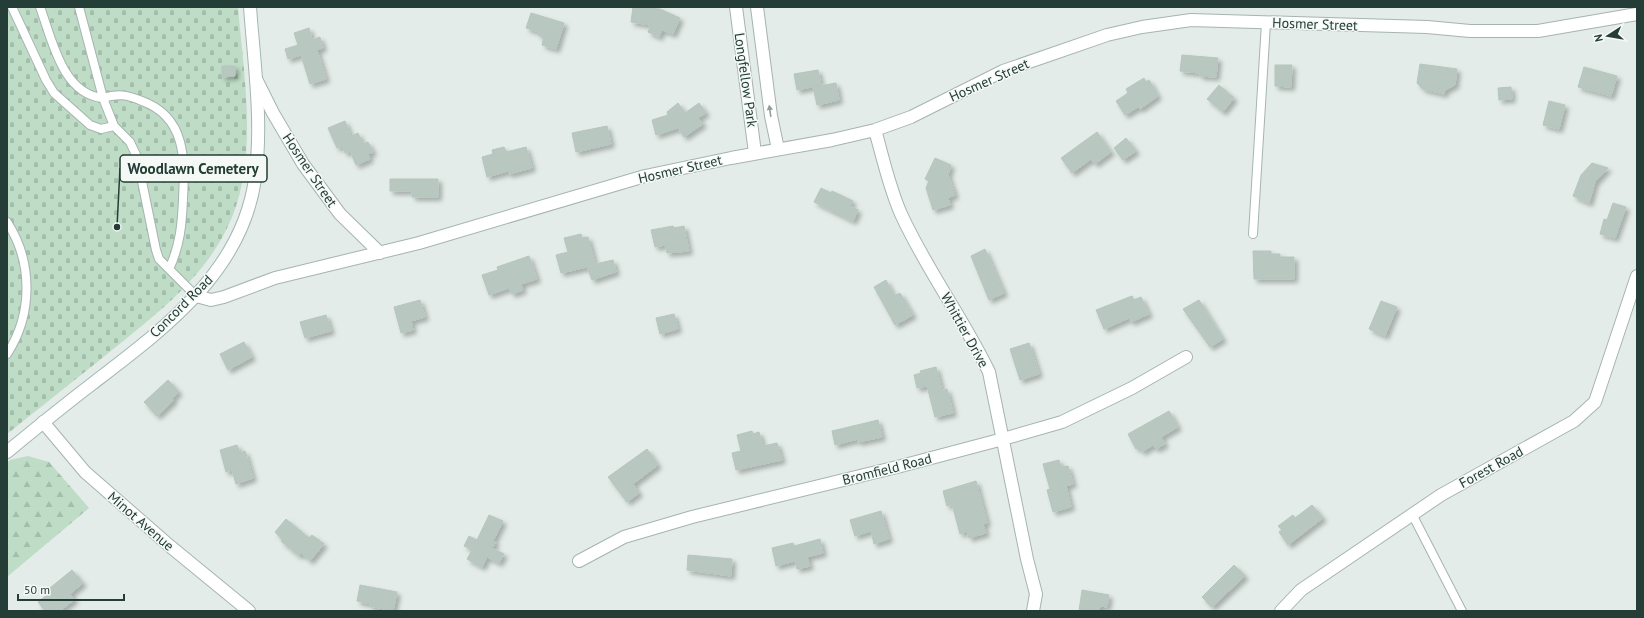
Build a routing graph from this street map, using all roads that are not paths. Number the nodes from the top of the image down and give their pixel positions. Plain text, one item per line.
1 (12, 7) edge
2 (40, 7) edge
3 (79, 7) edge
4 (250, 7) edge
5 (736, 7) edge
6 (757, 7) edge
7 (1637, 14) edge
8 (1266, 23) junction
9 (255, 76) junction
10 (104, 98) junction
11 (114, 126) junction
12 (874, 130) junction
13 (778, 150) junction
14 (755, 153) junction
15 (7, 222) edge
16 (1253, 234) dead end
17 (380, 253) junction
18 (169, 269) junction
19 (1637, 276) edge
20 (196, 296) junction
21 (7, 354) edge
22 (1186, 357) dead end
23 (43, 422) junction
24 (1003, 439) junction
25 (7, 452) edge
26 (1412, 514) junction
27 (579, 561) dead end
28 (249, 611) edge
29 (1033, 611) edge
30 (1281, 611) edge
31 (1462, 611) edge

1 - 11 lane
2 - 10 lane
3 - 10 lane
4 - 9 street, Concord Road
5 - 14 street, Longfellow Park
13 -> 6 street, Longfellow Park
7 - 8 street, Hosmer Street
8 - 12 street, Hosmer Street
8 - 16 lane
9 - 17 street, Hosmer Street
9 - 20 street, Concord Road
10 - 11 lane
10 - 18 lane
11 - 18 lane
12 - 13 street, Hosmer Street
12 - 24 street, Whittier Drive
13 - 14 street, Hosmer Street
14 - 17 street, Hosmer Street
15 - 21 lane
17 - 20 street, Hosmer Street
18 - 20 lane
19 - 26 street, Forest Road
20 - 23 street, Concord Road
22 - 24 street, Bromfield Road
23 - 25 street, Concord Road
23 - 28 street, Minot Avenue
24 - 27 street, Bromfield Road
24 - 29 street, Whittier Drive
26 - 30 street, Forest Road
26 - 31 lane

